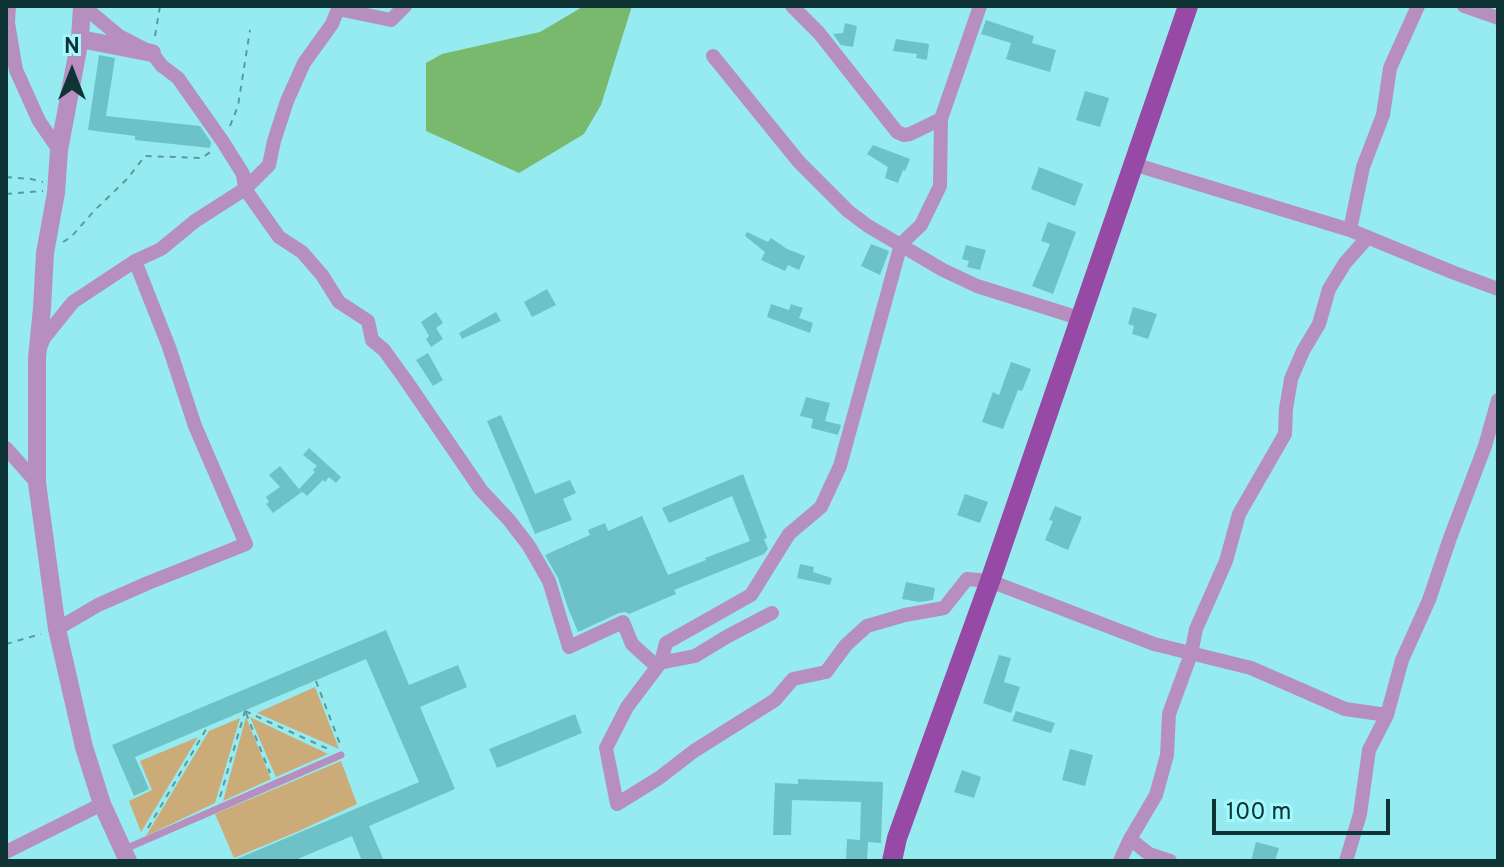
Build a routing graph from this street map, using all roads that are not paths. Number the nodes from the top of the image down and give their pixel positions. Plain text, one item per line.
1 (9, 6) edge
2 (83, 6) edge
3 (405, 6) edge
4 (792, 6) edge
5 (980, 6) edge
6 (1188, 6) edge
7 (1418, 6) edge
8 (1464, 6) edge
9 (339, 7) edge
10 (1498, 18) edge
11 (80, 39) junction
12 (152, 53) junction
13 (713, 56) dead end
14 (941, 119) junction
15 (59, 150) junction
16 (1133, 164) junction
17 (245, 189) junction
18 (1350, 230) junction
19 (1368, 237) junction
20 (901, 244) junction
21 (135, 261) junction
22 (1498, 289) edge
23 (1079, 318) junction
24 (37, 358) junction
25 (1498, 400) edge
26 (6, 448) edge
27 (37, 483) junction
28 (990, 581) junction
29 (772, 613) dead end
30 (57, 629) junction
31 (1191, 654) junction
32 (661, 662) junction
33 (1387, 715) junction
34 (341, 755) road end
35 (102, 804) junction
36 (1130, 839) junction
37 (6, 852) edge
38 (130, 852) edge
39 (892, 861) edge
40 (1120, 861) edge
41 (1170, 861) edge
42 (1346, 861) edge

1 - 15 street
2 - 11 street
2 - 12 street
3 - 9 street
4 - 14 street
5 - 14 street
6 - 16 main road
7 - 18 street
8 - 10 street
9 - 17 street
11 - 12 street
11 - 15 street
12 - 17 street
13 - 20 street
14 - 20 street
15 - 24 street
16 - 18 street
16 - 23 main road
17 - 21 street
17 - 32 street
18 - 19 street
19 - 22 street
19 - 31 street
20 - 23 street
20 - 32 street
21 - 24 street
21 - 30 street
23 - 28 main road
24 - 27 street
25 - 33 street
26 - 27 street
27 - 30 street
28 - 31 street
28 - 32 street
28 - 39 main road
29 - 32 street
30 - 35 street
31 - 33 street
31 - 36 street
33 - 42 street
34 - 38 lane
35 - 37 street
35 - 38 street
36 - 40 street
36 - 41 street

